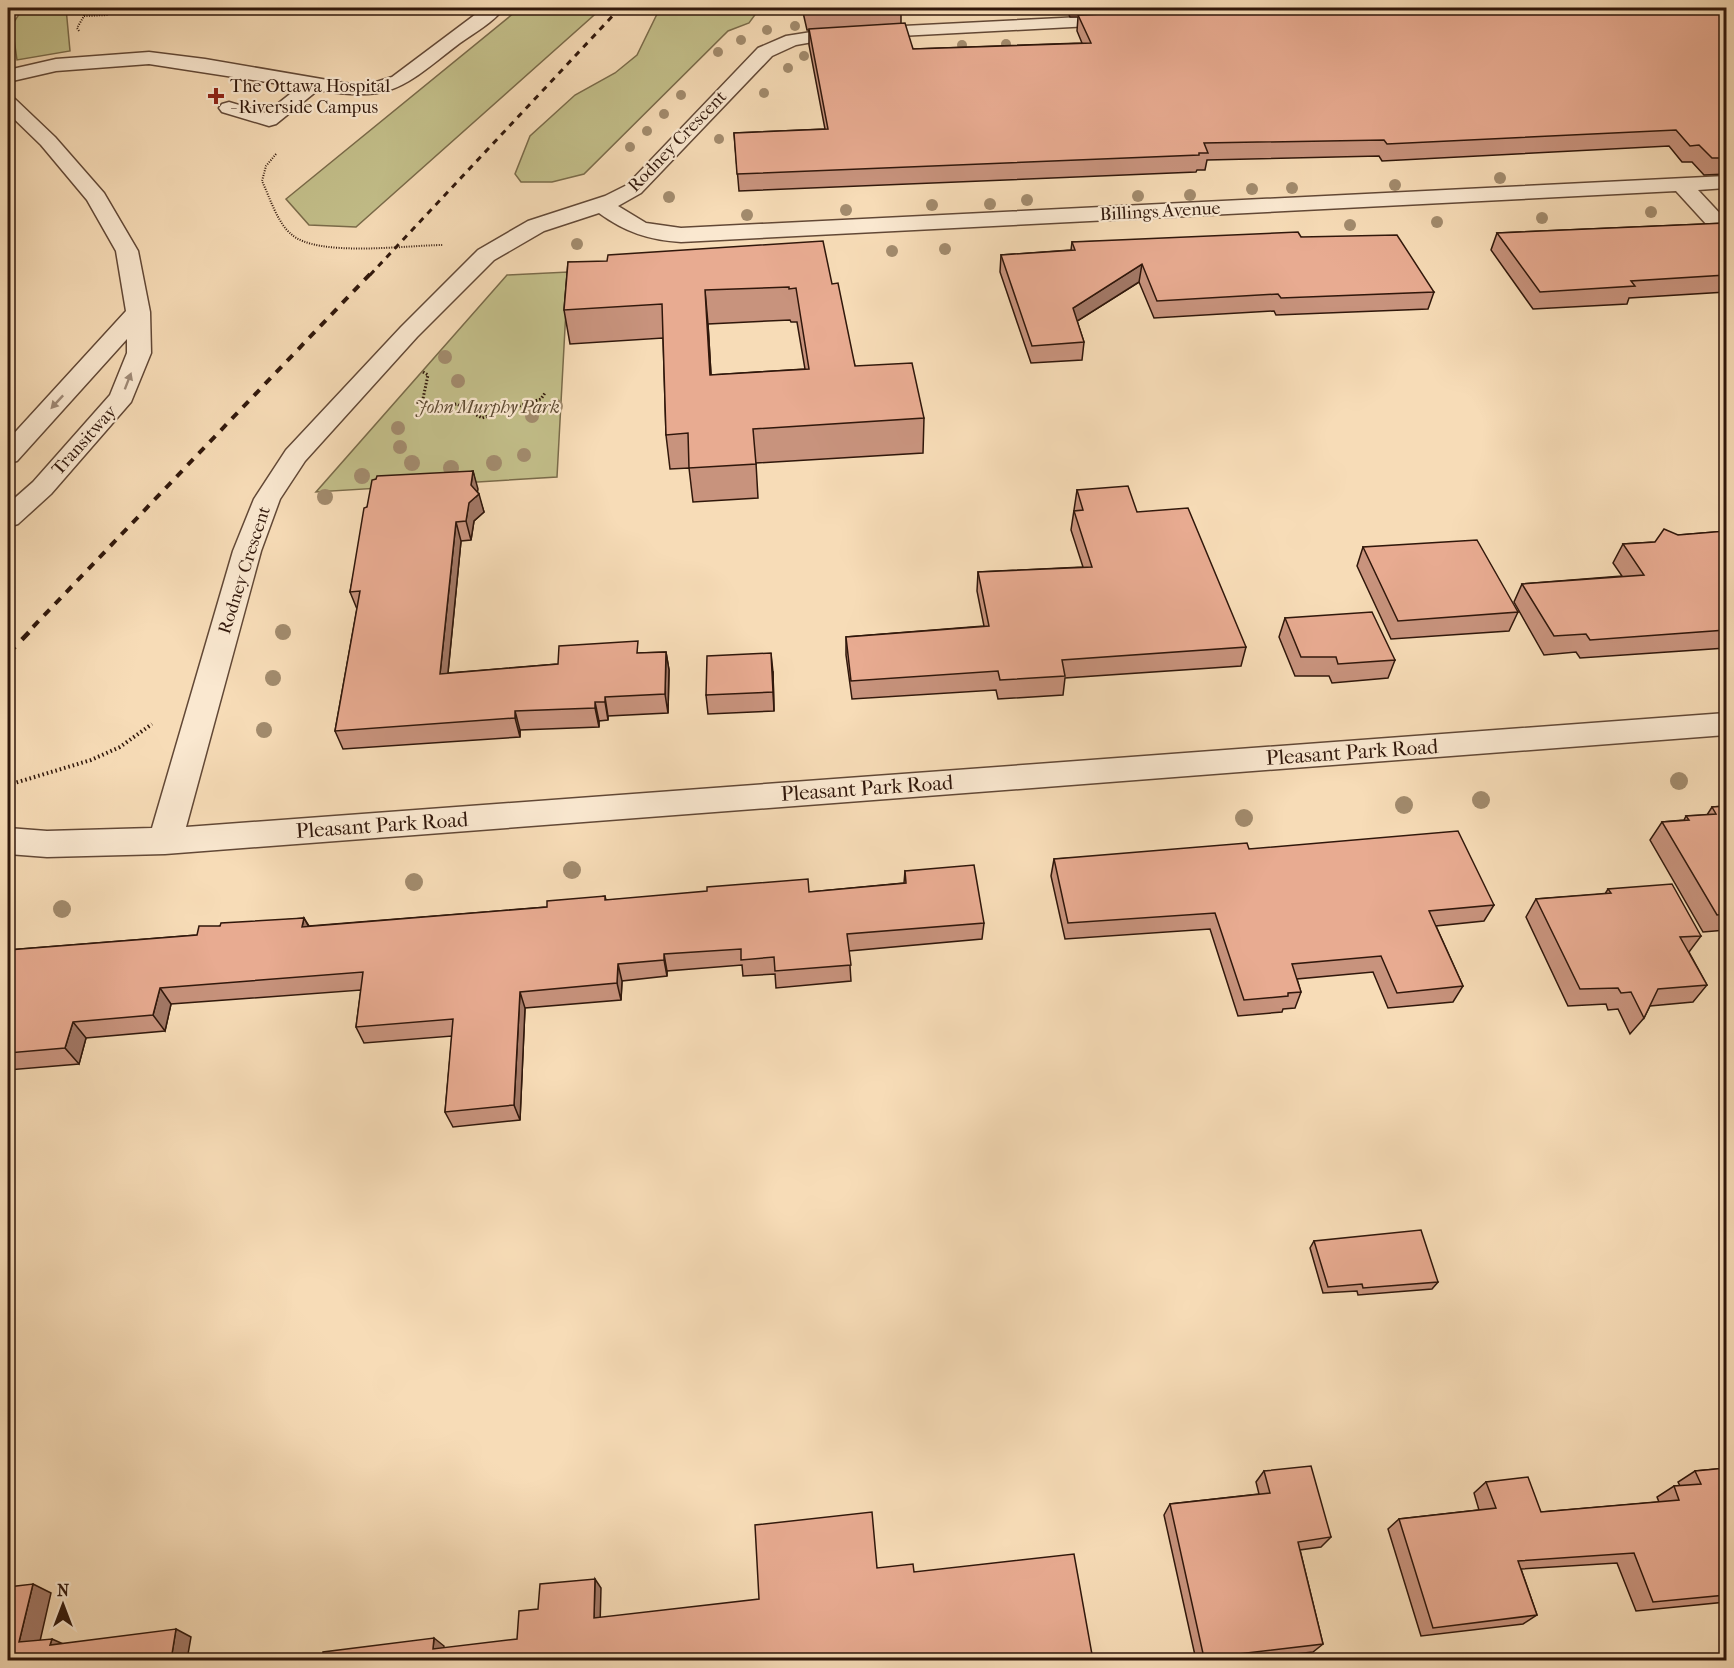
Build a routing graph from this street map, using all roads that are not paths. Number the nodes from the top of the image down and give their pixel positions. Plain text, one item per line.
1 (495, 8) edge
2 (965, 8) edge
3 (1141, 20) edge
4 (949, 28) junction
5 (8, 76) edge
6 (314, 84) junction
7 (8, 102) edge
8 (229, 108) dead end
9 (1726, 182) edge
10 (1682, 184) junction
11 (602, 205) junction
12 (1726, 232) edge
13 (138, 312) junction
14 (8, 455) edge
15 (8, 518) edge
16 (1726, 724) edge
17 (8, 841) edge
18 (165, 841) junction

1 - 6 street
2 - 4 street
3 - 4 street, Rodney Crescent
4 - 11 street, Rodney Crescent
5 - 6 street
6 - 8 street
7 - 13 street, Transitway
9 - 10 street, Billings Avenue
10 - 11 street, Billings Avenue
10 - 12 street
11 - 18 street, Rodney Crescent
13 -> 14 street
15 -> 13 street, Transitway
16 - 18 street, Pleasant Park Road
17 - 18 street, Pleasant Park Road

